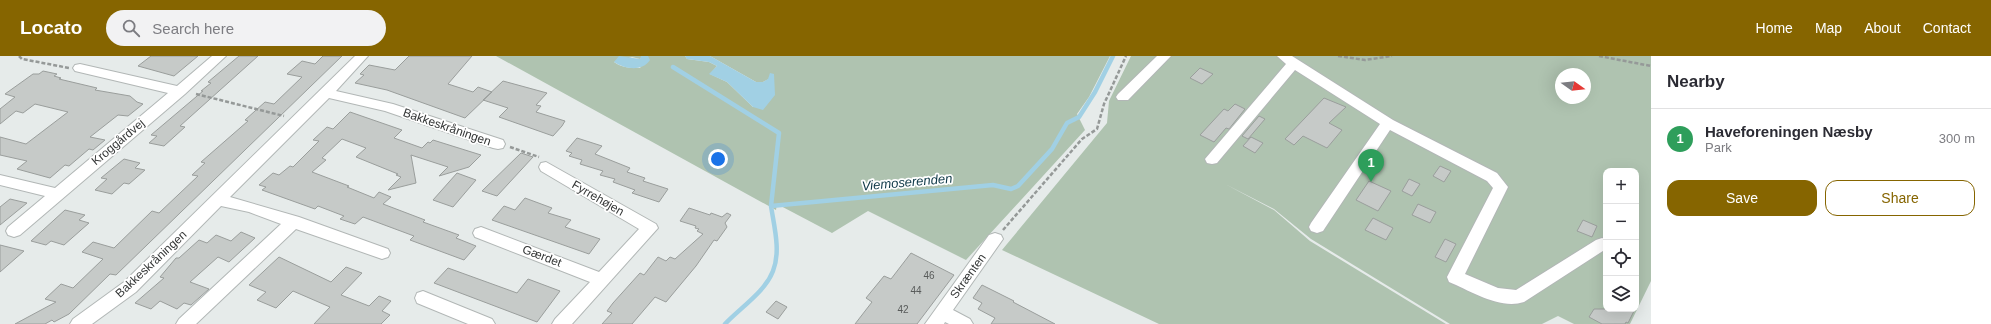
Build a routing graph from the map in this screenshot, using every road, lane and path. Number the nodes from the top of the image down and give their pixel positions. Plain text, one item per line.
1 (19, 56) edge
2 (26, 56) edge
3 (220, 56) edge
4 (362, 56) edge
5 (1126, 56) edge
6 (1165, 56) edge
7 (1338, 56) edge
8 (1392, 56) edge
9 (1599, 56) edge
10 (22, 59) junction
11 (1288, 59) edge
12 (1651, 66) edge
13 (80, 68) joint
14 (180, 91) junction
15 (326, 93) junction
16 (1123, 98) dead end
17 (300, 119) junction
18 (1388, 123) junction
19 (498, 144) joint
20 (1212, 159) dead end
21 (546, 167) joint
22 (0, 180) edge
23 (57, 194) junction
24 (220, 200) junction
25 (294, 221) junction
26 (1317, 227) dead end
27 (14, 231) dead end
28 (480, 233) dead end
29 (995, 239) joint
30 (1602, 244) dead end
31 (382, 253) dead end
32 (603, 280) junction
33 (423, 298) dead end
34 (938, 318) edge
35 (79, 324) edge
36 (185, 324) edge
37 (486, 324) edge
38 (561, 324) edge
39 (964, 324) edge

1 - 10 path
2 - 10 path
3 - 14 street, Kroggårdvej
4 - 15 street, Bakkeskråningen
5 - 29 path
6 - 16 street
7 - 8 path
9 - 12 path
10 - 13 path
11 - 18 street
11 - 20 street
13 - 14 street
14 - 17 path
14 - 23 street, Kroggårdvej
15 - 17 street, Bakkeskråningen
15 - 19 street, Bakkeskråningen
17 - 24 street, Bakkeskråningen
18 - 26 street
18 - 30 street
19 - 21 path
21 - 32 street, Fyrrehøjen
22 - 23 street
23 - 27 street, Kroggårdvej
24 - 25 street
24 - 35 street, Bakkeskråningen
25 - 31 street
25 - 36 street
28 - 32 street, Gærdet
29 - 34 street, Skrænten
32 - 38 street
33 - 37 street
34 - 39 street, Skrænten

